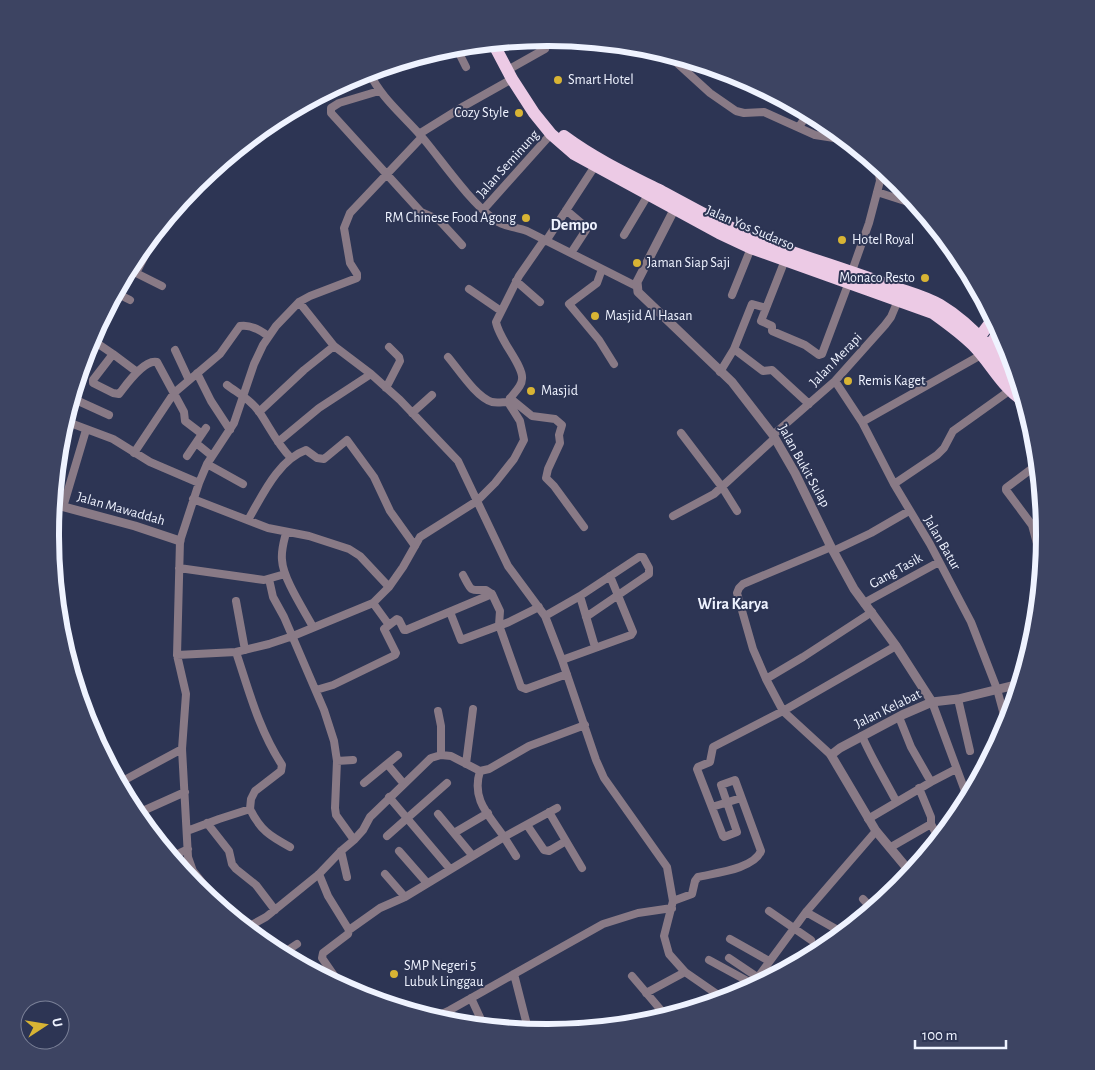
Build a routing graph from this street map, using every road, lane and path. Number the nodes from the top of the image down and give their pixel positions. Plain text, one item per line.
1 (502, 48) edge
2 (497, 49) edge
3 (545, 49) dead end
4 (460, 54) edge
5 (678, 64) edge
6 (466, 67) dead end
7 (512, 73) junction
8 (372, 78) edge
9 (379, 91) junction
10 (537, 111) junction
11 (804, 119) edge
12 (799, 127) junction
13 (551, 134) junction
14 (420, 136) junction
15 (831, 138) edge
16 (595, 166) junction
17 (386, 174) junction
18 (879, 177) edge
19 (877, 192) junction
20 (648, 195) junction
21 (904, 201) edge
22 (676, 205) junction
23 (483, 210) junction
24 (566, 210) junction
25 (624, 236) dead end
26 (545, 240) junction
27 (462, 245) dead end
28 (751, 248) junction
29 (571, 253) junction
30 (785, 260) junction
31 (143, 261) edge
32 (602, 268) junction
33 (136, 273) joint
34 (850, 277) junction
35 (516, 282) junction
36 (162, 286) dead end
37 (636, 286) junction
38 (469, 289) dead end
39 (732, 295) dead end
40 (900, 295) junction
41 (121, 296) edge
42 (130, 300) dead end
43 (299, 302) junction
44 (540, 302) dead end
45 (766, 308) junction
46 (502, 311) junction
47 (990, 328) edge
48 (268, 336) junction
49 (994, 337) edge
50 (98, 344) edge
51 (997, 344) edge
52 (334, 346) junction
53 (389, 347) dead end
54 (984, 348) junction
55 (734, 349) junction
56 (175, 350) dead end
57 (113, 354) junction
58 (448, 357) dead end
59 (614, 364) dead end
60 (137, 372) junction
61 (720, 372) junction
62 (198, 373) junction
63 (371, 374) junction
64 (189, 380) junction
65 (1011, 381) edge
66 (835, 382) junction
67 (227, 385) dead end
68 (1013, 387) edge
69 (386, 388) junction
70 (174, 394) junction
71 (243, 395) junction
72 (432, 395) dead end
73 (510, 398) junction
74 (78, 401) edge
75 (809, 404) junction
76 (259, 412) junction
77 (412, 413) junction
78 (109, 416) dead end
79 (862, 422) junction
80 (72, 424) edge
81 (86, 430) junction
82 (230, 430) junction
83 (680, 433) dead end
84 (774, 437) junction
85 (278, 442) junction
86 (196, 443) junction
87 (134, 453) junction
88 (188, 456) dead end
89 (212, 456) junction
90 (291, 458) junction
91 (207, 464) junction
92 (1032, 469) edge
93 (199, 483) junction
94 (243, 484) dead end
95 (894, 484) junction
96 (722, 487) junction
97 (193, 499) junction
98 (477, 501) junction
99 (60, 506) edge
100 (63, 507) junction
101 (909, 510) junction
102 (737, 511) dead end
103 (673, 516) dead end
104 (248, 520) junction
105 (584, 527) dead end
106 (1034, 531) joint
107 (286, 532) junction
108 (1036, 538) edge
109 (180, 541) junction
110 (415, 546) junction
111 (832, 549) junction
112 (939, 562) junction
113 (179, 568) junction
114 (285, 574) junction
115 (463, 575) dead end
116 (610, 576) junction
117 (269, 579) junction
118 (389, 587) junction
119 (492, 594) junction
120 (618, 594) junction
121 (580, 596) junction
122 (236, 601) dead end
123 (374, 603) junction
124 (864, 603) junction
125 (539, 607) junction
126 (450, 612) junction
127 (872, 612) junction
128 (545, 616) junction
129 (586, 617) junction
130 (389, 625) junction
131 (499, 625) junction
132 (313, 627) junction
133 (293, 636) junction
134 (896, 646) junction
135 (596, 647) junction
136 (245, 650) junction
137 (236, 652) junction
138 (177, 655) junction
139 (562, 660) junction
140 (567, 674) junction
141 (766, 679) junction
142 (1012, 686) edge
143 (997, 689) junction
144 (316, 690) junction
145 (958, 699) junction
146 (932, 702) junction
147 (473, 709) dead end
148 (438, 711) dead end
149 (783, 711) junction
150 (1003, 711) edge
151 (899, 716) junction
152 (584, 726) junction
153 (862, 736) junction
154 (182, 749) junction
155 (970, 751) dead end
156 (398, 755) dead end
157 (441, 755) junction
158 (831, 755) junction
159 (353, 760) dead end
160 (337, 761) junction
161 (387, 764) junction
162 (466, 764) junction
163 (956, 769) junction
164 (480, 771) junction
165 (125, 780) edge
166 (931, 782) junction
167 (364, 783) dead end
168 (447, 783) dead end
169 (404, 784) junction
170 (920, 788) junction
171 (964, 790) edge
172 (185, 792) junction
173 (389, 797) junction
174 (740, 798) junction
175 (727, 802) junction
176 (896, 802) junction
177 (712, 807) junction
178 (558, 808) dead end
179 (250, 809) junction
180 (144, 811) edge
181 (549, 812) junction
182 (488, 813) junction
183 (438, 814) dead end
184 (407, 819) junction
185 (868, 819) junction
186 (207, 823) junction
187 (931, 824) junction
188 (527, 825) junction
189 (187, 831) junction
190 (876, 831) junction
191 (454, 832) junction
192 (935, 832) edge
193 (387, 836) dead end
194 (504, 837) junction
195 (354, 840) junction
196 (566, 841) junction
197 (290, 847) dead end
198 (891, 847) junction
199 (188, 849) junction
200 (341, 851) junction
201 (399, 851) dead end
202 (177, 854) edge
203 (472, 855) junction
204 (516, 856) dead end
205 (906, 867) edge
206 (582, 868) dead end
207 (450, 869) junction
208 (194, 872) edge
209 (319, 874) junction
210 (385, 874) dead end
211 (347, 877) dead end
212 (427, 883) junction
213 (405, 897) junction
214 (863, 899) dead end
215 (672, 904) junction
216 (868, 904) edge
217 (275, 910) junction
218 (769, 911) dead end
219 (806, 912) junction
220 (252, 925) edge
221 (793, 929) junction
222 (836, 929) edge
223 (349, 930) junction
224 (730, 938) dead end
225 (810, 940) dead end
226 (297, 944) dead end
227 (289, 949) edge
228 (730, 958) dead end
229 (709, 960) dead end
230 (769, 961) junction
231 (685, 972) junction
232 (333, 974) edge
233 (514, 974) junction
234 (761, 975) edge
235 (632, 976) dead end
236 (751, 979) edge
237 (752, 979) edge
238 (646, 993) junction
239 (716, 994) edge
240 (471, 998) junction
241 (661, 1010) edge
242 (444, 1012) edge
243 (481, 1019) edge
244 (525, 1023) edge

1 - 7 highway, Jalan Yos Sudarso
2 - 7 highway, Jalan Yos Sudarso
3 - 7 street
4 - 6 street
5 - 12 street
7 - 10 highway, Jalan Yos Sudarso
7 - 14 street
8 - 9 street
9 - 14 street
9 - 17 street
10 - 13 highway, Jalan Yos Sudarso
10 - 22 highway, Jalan Yos Sudarso
11 - 12 street
12 - 15 street
13 - 16 highway, Jalan Yos Sudarso
13 - 23 street, Jalan Seminung
14 - 17 street
14 - 23 street
16 - 20 highway, Jalan Yos Sudarso
16 - 24 street
17 - 27 street
17 - 43 street
18 - 19 street
19 - 21 street
19 - 34 street
20 - 22 highway, Jalan Yos Sudarso
20 - 25 street
22 - 28 highway, Jalan Yos Sudarso
22 - 34 highway, Jalan Yos Sudarso
22 - 37 street
23 - 26 street
24 - 26 street
24 - 29 street
26 - 29 street
26 - 35 street
28 - 30 highway, Jalan Yos Sudarso
28 - 39 street
29 - 32 street
30 - 34 highway, Jalan Yos Sudarso
30 - 45 street
31 - 33 street
32 - 37 street
32 - 59 street
33 - 36 street
34 - 40 highway, Jalan Yos Sudarso
34 - 45 street
35 - 44 street
35 - 46 street
37 - 61 street, Jalan Bukit Sulap
38 - 46 street
40 - 54 highway, Jalan Yos Sudarso
40 - 66 street, Jalan Merapi
41 - 42 street
43 - 48 street
43 - 52 street
45 - 55 street
46 - 73 street
47 - 54 highway
48 - 62 street
48 - 71 street
49 - 54 highway
50 - 57 street
51 - 54 street
52 - 63 street
52 - 76 street
53 - 69 street
54 - 65 highway, Jalan Yos Sudarso
54 - 79 street
55 - 61 street
55 - 75 street
56 - 64 street
57 - 60 street
57 - 60 street
58 - 73 street
60 - 70 street
61 - 84 street, Jalan Bukit Sulap
62 - 64 street
62 - 82 street
63 - 69 street
63 - 85 street
64 - 70 street
66 - 75 street, Jalan Merapi
66 - 79 street, Jalan Batur
67 - 71 street
68 - 95 street
69 - 77 street
70 - 86 street
70 - 87 street
71 - 76 street
71 - 82 street
72 - 77 street
73 - 98 street
73 - 105 street
74 - 78 street
75 - 84 street, Jalan Merapi
76 - 85 street
77 - 98 street
79 - 95 street, Jalan Batur
80 - 81 street
81 - 87 street
81 - 100 street
82 - 89 street
83 - 96 street
84 - 96 street, Jalan Merapi
84 - 111 street, Jalan Bukit Sulap
85 - 90 street
86 - 88 street
86 - 89 street
87 - 93 street
89 - 91 street
90 - 104 street
90 - 110 street
91 - 93 street
91 - 94 street
92 - 106 street
93 - 97 street
95 - 101 street, Jalan Batur
96 - 102 street
96 - 103 street, Jalan Merapi
97 - 104 street
97 - 109 street
98 - 110 street
98 - 125 street
99 - 100 street, Jalan Mawaddah
100 - 109 street, Jalan Mawaddah
101 - 111 street
101 - 112 street, Jalan Batur
104 - 107 street
106 - 108 street
107 - 114 street
107 - 118 street
109 - 113 street
110 - 118 street
111 - 124 street, Jalan Bukit Sulap
111 - 141 street
112 - 124 street, Gang Tasik
112 - 143 street, Jalan Batur
113 - 117 street
113 - 138 street
114 - 117 street
114 - 132 street
115 - 119 street
116 - 120 street
116 - 120 street
116 - 121 street
117 - 133 street
118 - 123 street
119 - 126 street
119 - 131 street
120 - 129 street
120 - 135 street
121 - 128 street
121 - 129 street
122 - 136 street
123 - 130 street
123 - 132 street
124 - 127 street, Jalan Bukit Sulap
125 - 128 street
125 - 131 street
126 - 130 street
126 - 131 street
127 - 134 street, Jalan Bukit Sulap
127 - 141 street
128 - 139 street
129 - 135 street
130 - 144 street
131 - 140 street
132 - 133 street
133 - 136 street
133 - 144 street
134 - 146 street, Jalan Bukit Sulap
134 - 149 street
135 - 139 street
136 - 137 street
137 - 138 street
137 - 179 street
138 - 154 street
139 - 140 street
140 - 152 street
141 - 149 street
142 - 143 street, Jalan Kelabat
143 - 145 street, Jalan Kelabat
143 - 150 street, Jalan Batur
144 - 160 street
145 - 146 street, Jalan Kelabat
145 - 155 street
146 - 151 street, Jalan Kelabat
146 - 163 street
147 - 162 street
148 - 157 street
149 - 158 street
149 - 177 street
151 - 153 street, Jalan Kelabat
151 - 166 street
152 - 164 street
152 - 215 street
153 - 158 street, Jalan Kelabat
153 - 176 street
154 - 165 street
154 - 172 street
156 - 161 street
157 - 162 street
157 - 169 street
158 - 185 street
159 - 160 street
160 - 195 street
161 - 167 street
161 - 169 street
162 - 164 street
163 - 166 street
163 - 171 street
164 - 182 street
166 - 170 street
168 - 184 street
169 - 173 street
170 - 176 street
170 - 187 street
172 - 180 street
172 - 189 street
173 - 184 street
173 - 195 street
174 - 175 street
174 - 175 street
174 - 215 street
175 - 177 street
175 - 177 street
176 - 185 street
178 - 181 street
179 - 186 street
179 - 197 street
181 - 188 street
181 - 196 street
182 - 191 street
182 - 194 street
183 - 191 street
184 - 193 street
184 - 207 street
185 - 190 street
186 - 189 street
186 - 217 street
187 - 192 street
187 - 198 street
188 - 194 street
188 - 196 street
189 - 199 street
190 - 198 street
190 - 219 street
191 - 203 street
194 - 203 street
194 - 204 street
195 - 200 street
196 - 206 street
198 - 205 street
199 - 202 street
199 - 208 street
200 - 209 street
200 - 211 street
201 - 212 street
203 - 207 street
207 - 212 street
209 - 217 street
209 - 223 street
210 - 213 street
212 - 213 street
213 - 223 street
214 - 216 street
215 - 231 street
215 - 233 street
217 - 220 street
218 - 221 street
219 - 221 street
219 - 222 street
221 - 225 street
221 - 230 street
223 - 232 street
224 - 230 street
226 - 227 street
228 - 237 street
229 - 236 street
230 - 234 street
231 - 238 street
231 - 239 street
233 - 240 street
233 - 244 street
235 - 238 street
238 - 241 street
240 - 242 street
240 - 243 street

